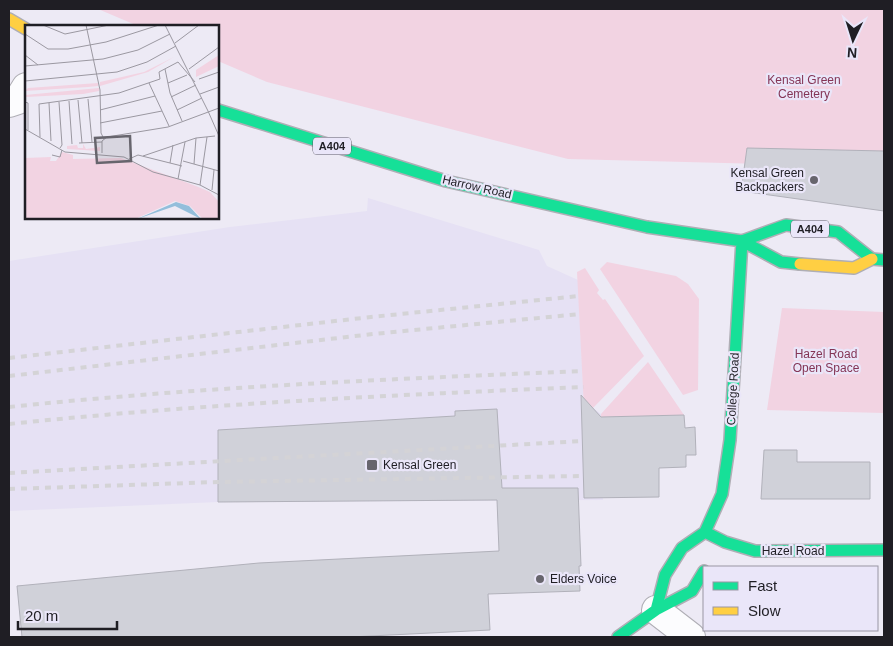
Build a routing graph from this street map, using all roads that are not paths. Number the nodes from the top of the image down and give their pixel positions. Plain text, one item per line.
1 (9, 19) edge
2 (25, 28) edge
3 (25, 89) edge
4 (9, 103) edge
5 (219, 110) edge
6 (742, 241) junction
7 (872, 259) junction
8 (884, 260) edge
9 (705, 532) junction
10 (707, 547) dead end
11 (884, 550) edge
12 (703, 572) edge
13 (656, 610) junction
14 (618, 637) edge
15 (692, 637) edge

1 - 2 main road
3 - 4 street
5 - 6 main road, Harrow Road / A404
6 - 7 main road, Harrow Road / A404
6 - 7 main road, Harrow Road / A404
6 - 9 main road, College Road
7 - 8 main road, Harrow Road / A404
9 - 10 main road
9 - 11 main road, Hazel Road
9 - 13 main road
12 - 13 main road
13 - 14 main road
13 - 15 street

